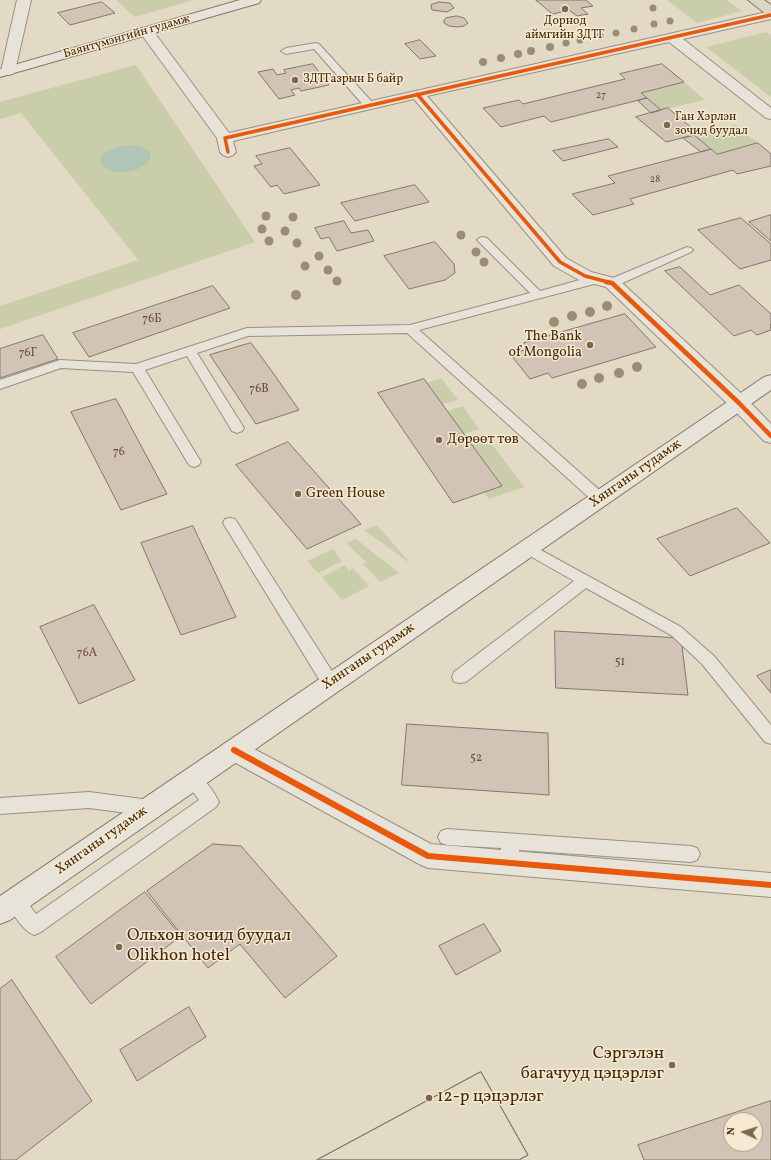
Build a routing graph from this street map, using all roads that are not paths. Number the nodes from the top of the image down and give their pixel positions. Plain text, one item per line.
1 (24, 0) edge
2 (254, 0) edge
3 (755, 0) edge
4 (771, 11) edge
5 (771, 16) edge
6 (146, 31) junction
7 (673, 38) junction
8 (286, 51) dead end
9 (4, 72) edge
10 (417, 94) junction
11 (369, 105) junction
12 (771, 115) edge
13 (483, 240) dead end
14 (687, 250) dead end
15 (594, 280) junction
16 (612, 283) junction
17 (538, 295) junction
18 (410, 329) junction
19 (190, 351) junction
20 (137, 368) junction
21 (771, 381) edge
22 (0, 385) edge
23 (739, 403) junction
24 (237, 428) dead end
25 (771, 436) edge
26 (194, 462) dead end
27 (600, 499) junction
28 (230, 524) dead end
29 (528, 548) junction
30 (586, 580) junction
31 (460, 677) dead end
32 (331, 684) junction
33 (771, 736) edge
34 (234, 750) junction
35 (192, 779) junction
36 (0, 806) edge
37 (150, 808) junction
38 (447, 836) dead end
39 (510, 852) junction
40 (691, 854) dead end
41 (771, 885) edge
42 (8, 906) edge

1 - 9 street
2 - 6 street, Баянтүмэнгийн гудамж
3 - 4 highway
5 - 7 street
6 - 9 street, Баянтүмэнгийн гудамж
6 - 11 street
7 - 10 street
7 - 12 street
8 - 11 lane
10 - 11 street
10 - 15 street
13 - 17 lane
14 - 16 lane
15 - 16 street
15 - 17 lane
16 - 23 street
17 - 18 lane
18 - 19 lane
18 - 27 lane
19 - 20 lane
19 - 24 lane
20 - 22 lane
20 - 26 lane
21 - 23 street, Хянганы гудамж
23 - 25 street
23 - 27 street, Хянганы гудамж
27 - 29 street, Хянганы гудамж
28 - 32 lane
29 - 30 lane
29 - 32 street, Хянганы гудамж
30 - 31 lane
30 - 33 lane
32 - 34 street, Хянганы гудамж
34 - 35 street, Хянганы гудамж
34 - 39 street
35 - 37 street, Хянганы гудамж
35 - 42 lane
36 - 37 lane
37 - 42 street, Хянганы гудамж
38 - 39 lane
39 - 40 lane
39 - 41 street

